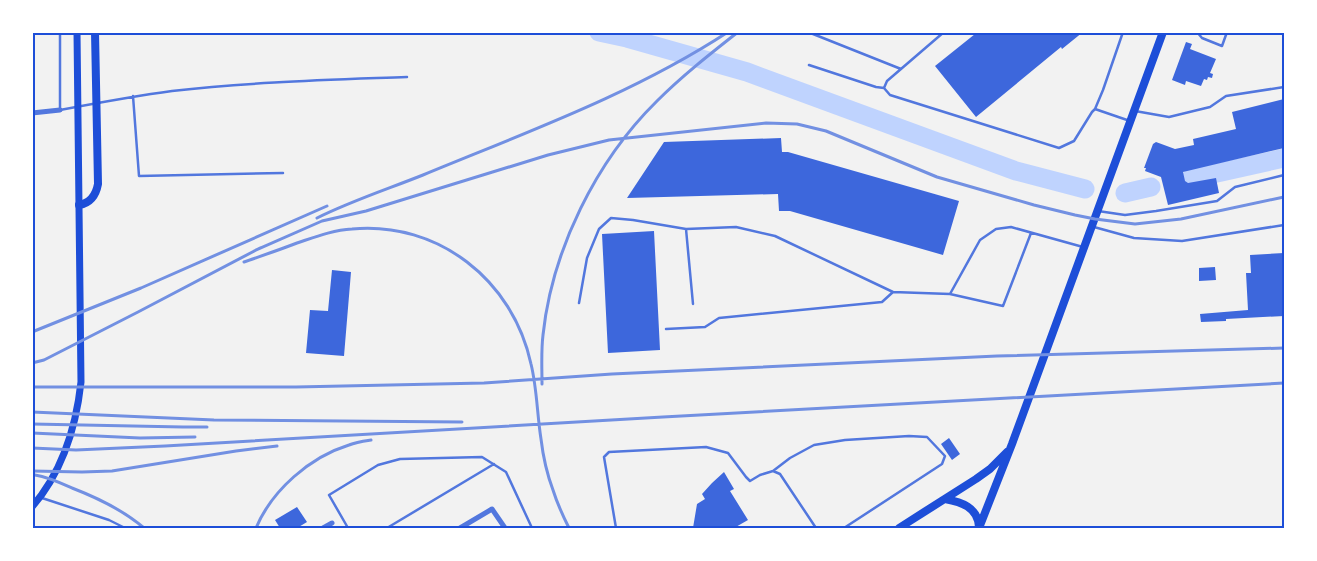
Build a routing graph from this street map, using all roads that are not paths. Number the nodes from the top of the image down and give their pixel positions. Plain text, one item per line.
1 (60, 32) edge
2 (77, 32) edge
3 (95, 32) edge
4 (808, 32) edge
5 (944, 32) edge
6 (1123, 32) edge
7 (1163, 32) edge
8 (1197, 32) edge
9 (1227, 32) edge
10 (809, 65) dead end
11 (901, 69) junction
12 (407, 77) dead end
13 (1284, 87) edge
14 (884, 88) junction
15 (133, 96) junction
16 (1095, 109) junction
17 (60, 110) junction
18 (1135, 111) junction
19 (32, 113) edge
20 (1131, 121) junction
21 (283, 173) dead end
22 (1284, 175) edge
23 (79, 205) junction
24 (1098, 212) junction
25 (1284, 225) edge
26 (1092, 227) junction
27 (686, 229) junction
28 (1032, 233) junction
29 (1085, 248) junction
30 (893, 292) junction
31 (950, 294) junction
32 (580, 304) dead end
33 (693, 304) dead end
34 (666, 329) dead end
35 (1012, 444) junction
36 (494, 464) junction
37 (773, 471) junction
38 (32, 496) edge
39 (945, 499) junction
40 (32, 506) edge
41 (332, 523) dead end
42 (125, 528) edge
43 (323, 528) edge
44 (348, 528) edge
45 (387, 528) edge
46 (460, 528) edge
47 (505, 528) edge
48 (532, 528) edge
49 (616, 528) edge
50 (816, 528) edge
51 (844, 528) edge
52 (898, 528) edge
53 (979, 528) edge

1 - 17 lane
2 - 23 main road
3 - 23 main road
4 - 11 lane
5 - 11 lane
6 - 16 lane
7 - 18 main road
8 - 9 lane
10 - 14 lane
11 - 14 lane
12 - 15 lane
13 - 18 lane
14 - 16 lane
15 - 17 lane
15 - 21 lane
16 - 20 lane
17 - 19 street
18 - 20 main road
20 - 24 main road
22 - 24 lane
23 - 40 main road
24 - 26 main road
25 - 26 lane
26 - 29 main road
27 - 30 lane
27 - 32 lane
27 - 33 lane
28 - 29 lane
28 - 31 lane
28 - 31 lane
29 - 35 main road
30 - 31 lane
30 - 34 lane
35 - 39 main road
35 - 53 main road
36 - 44 lane
36 - 45 lane
36 - 48 lane
37 - 49 lane
37 - 50 lane
37 - 51 lane
38 - 42 lane
39 - 52 main road
39 - 53 main road
41 - 43 street
46 - 47 street

